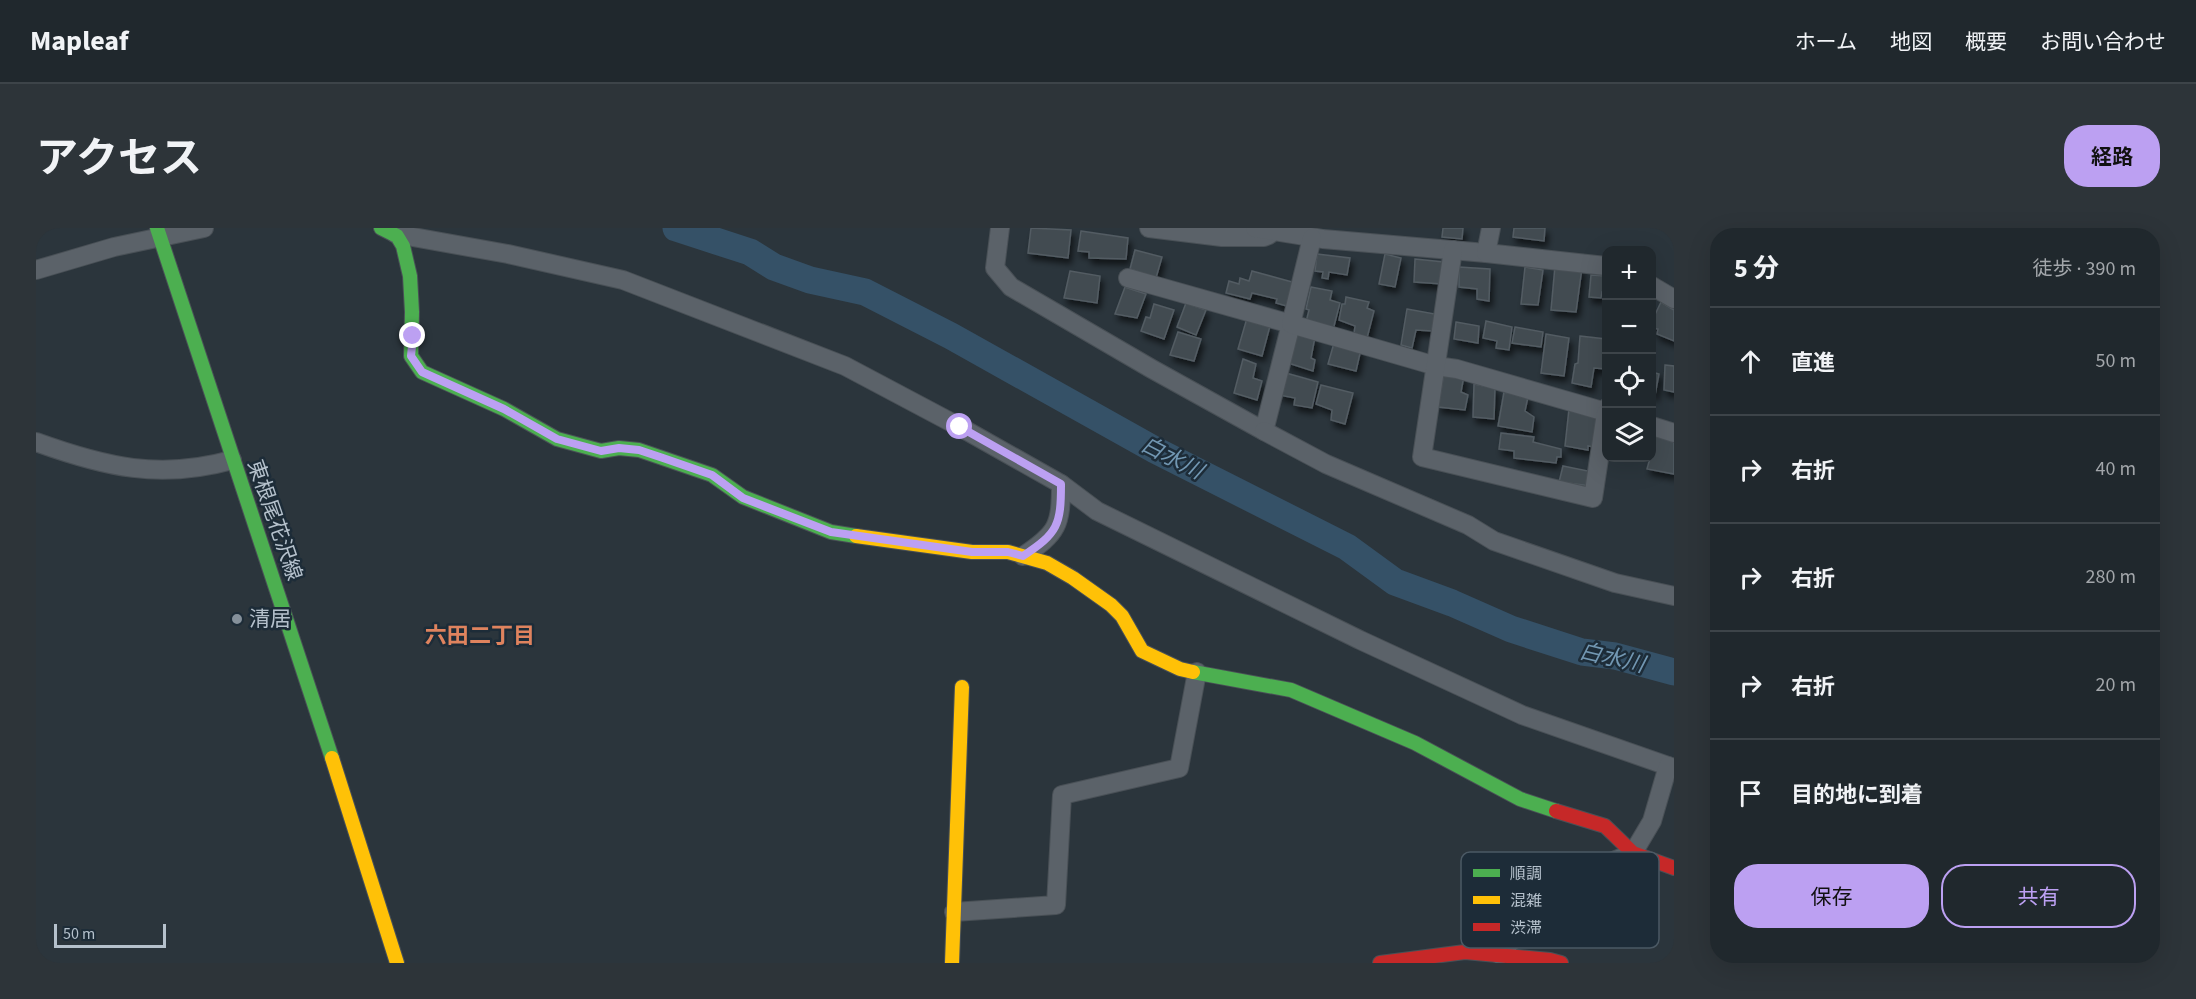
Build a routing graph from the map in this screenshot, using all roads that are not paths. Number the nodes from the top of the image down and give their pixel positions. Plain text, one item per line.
1 (204, 228) edge
2 (1000, 228) edge
3 (1149, 228) edge
4 (1256, 228) edge
5 (1491, 228) edge
6 (389, 231) edge
7 (158, 232) edge
8 (1278, 232) junction
9 (1312, 238) junction
10 (1453, 250) junction
11 (1486, 253) junction
12 (1602, 266) edge
13 (36, 270) edge
14 (1128, 278) dead end
15 (1656, 288) edge
16 (1674, 299) edge
17 (1291, 324) junction
18 (1436, 366) junction
19 (1602, 412) edge
20 (1656, 427) edge
21 (1264, 431) junction
22 (1674, 433) edge
23 (1602, 439) edge
24 (36, 442) edge
25 (232, 460) junction
26 (1061, 484) junction
27 (1023, 556) junction
28 (1674, 596) edge
29 (1197, 672) junction
30 (962, 687) dead end
31 (1671, 767) edge
32 (1631, 852) edge
33 (1634, 852) edge
34 (1659, 863) edge
35 (1674, 868) edge
36 (954, 912) junction
37 (1506, 948) edge
38 (1500, 955) junction
39 (1465, 957) edge
40 (397, 963) edge
41 (952, 963) edge
42 (1380, 963) edge
43 (1561, 963) edge

1 - 7 street
2 - 21 street
3 - 8 street
4 - 8 street
5 - 11 street
6 - 26 street
6 - 27 street
7 - 13 street
7 - 25 street, 東根尾花沢線
8 - 9 street
9 - 10 street
9 - 17 street
10 - 11 street
10 - 18 street
11 - 12 street
14 - 17 street
15 - 16 street
17 - 18 street
17 - 21 street
18 - 19 street
18 - 23 street
20 - 22 street
21 - 28 street
24 - 25 street
25 - 40 street, 東根尾花沢線
26 - 27 street
26 - 31 street
27 - 29 street
29 - 32 street
29 - 36 street
30 - 36 street
31 - 33 street
34 - 35 street
36 - 41 street
37 - 38 street
38 - 39 street
38 - 43 street
39 - 42 street

